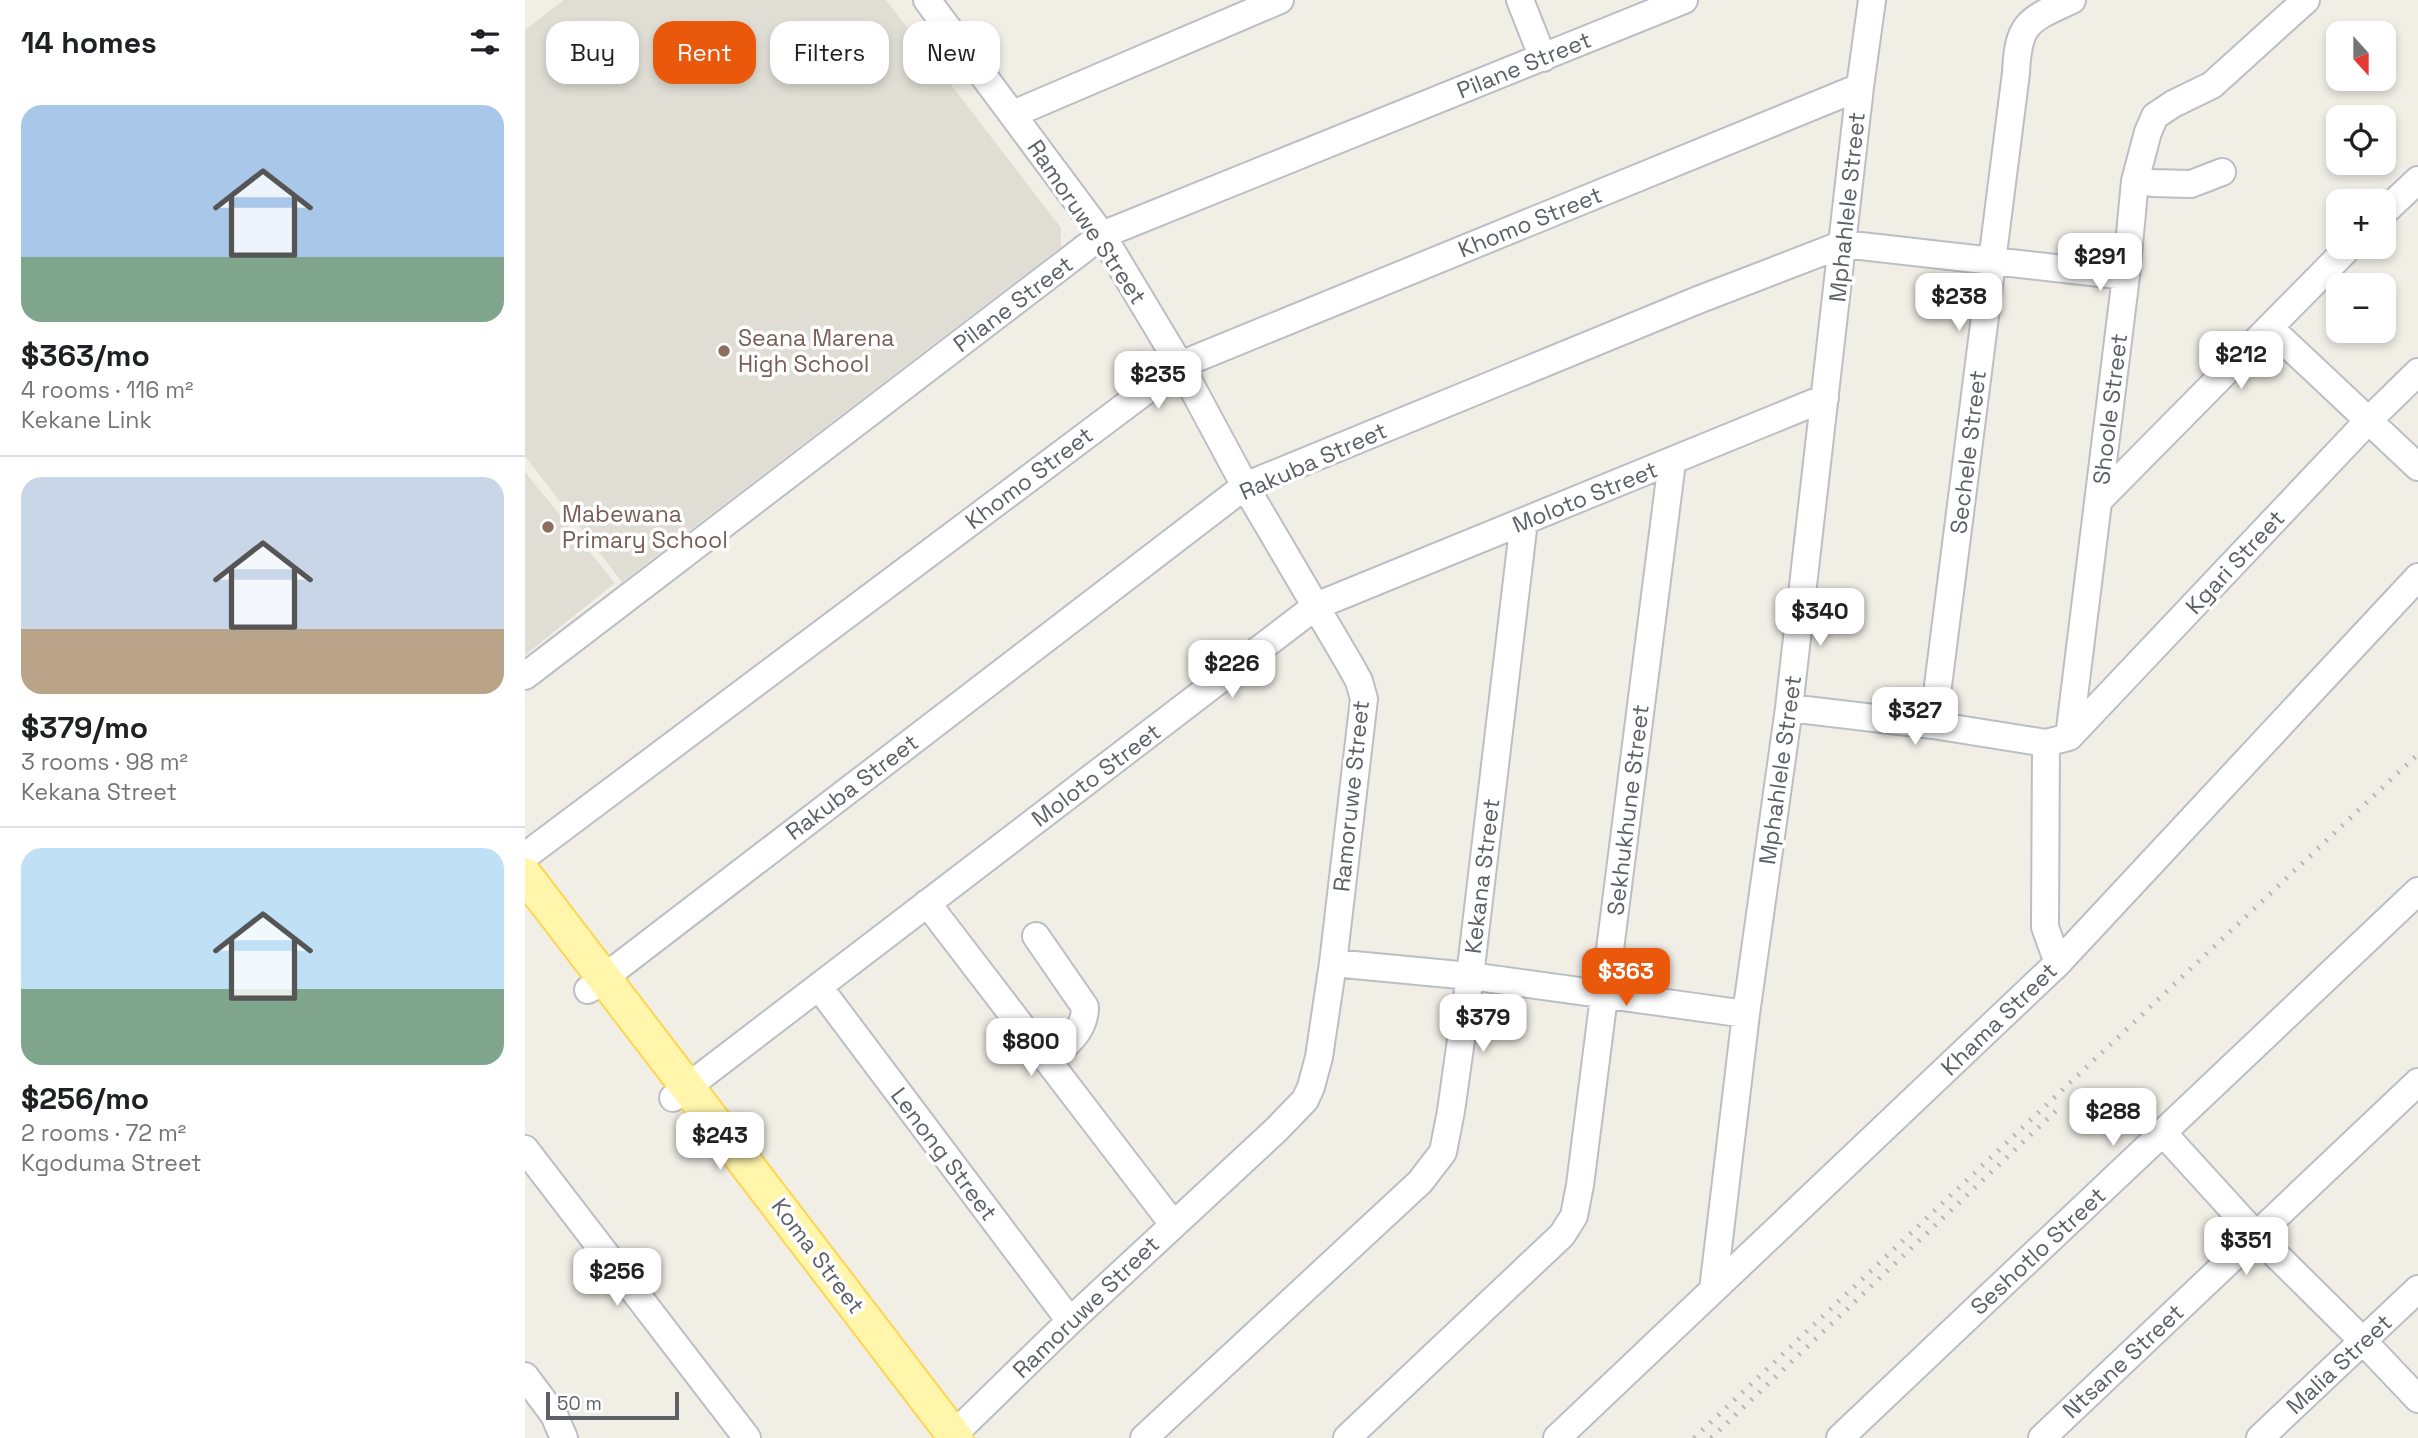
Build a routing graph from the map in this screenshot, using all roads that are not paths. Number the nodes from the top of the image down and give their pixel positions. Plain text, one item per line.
1 (927, 0) edge
2 (1280, 0) edge
3 (1520, 0) edge
4 (1684, 0) edge
5 (1872, 0) edge
6 (2073, 0) edge
7 (2306, 0) edge
8 (1543, 58) junction
9 (1860, 87) junction
10 (1013, 114) junction
11 (2223, 172) dead end
12 (2136, 179) junction
13 (2418, 180) edge
14 (2396, 201) edge
15 (1102, 235) junction
16 (1843, 244) junction
17 (2337, 259) edge
18 (1992, 261) junction
19 (2126, 276) junction
20 (2270, 328) junction
21 (1180, 365) junction
22 (2418, 372) edge
23 (1825, 398) junction
24 (2368, 421) junction
25 (1672, 463) junction
26 (2418, 467) edge
27 (1245, 486) junction
28 (2098, 500) junction
29 (1524, 521) junction
30 (2418, 577) edge
31 (1316, 606) junction
32 (525, 676) edge
33 (2074, 685) junction
34 (2103, 703) junction
35 (1789, 708) junction
36 (1933, 725) junction
37 (2058, 740) junction
38 (525, 856) edge
39 (525, 875) edge
40 (2418, 891) edge
41 (927, 904) junction
42 (525, 908) edge
43 (1036, 936) dead end
44 (1333, 963) junction
45 (2058, 963) junction
46 (1470, 976) junction
47 (596, 984) junction
48 (819, 987) junction
49 (1604, 996) junction
50 (1746, 1014) junction
51 (1048, 1061) junction
52 (2418, 1082) edge
53 (681, 1093) junction
54 (2164, 1134) junction
55 (525, 1149) edge
56 (1173, 1224) junction
57 (2256, 1235) junction
58 (2418, 1289) edge
59 (1713, 1290) junction
60 (1070, 1321) junction
61 (2364, 1341) junction
62 (525, 1376) edge
63 (2418, 1399) edge
64 (948, 1437) edge
65 (563, 1438) edge
66 (747, 1438) edge
67 (1144, 1438) edge
68 (1347, 1438) edge
69 (1557, 1438) edge
70 (1840, 1438) edge
71 (2042, 1438) edge
72 (2260, 1438) edge

1 - 10 street, Ramoruwe Street
2 - 10 street
3 - 8 street
4 - 8 street, Pilane Street
5 - 9 street, Mphahlele Street
6 - 18 street, Sechele Street
7 - 12 street, Shoole Street
8 - 15 street, Pilane Street
9 - 16 street, Mphahlele Street
9 - 21 street, Khomo Street
10 - 15 street, Ramoruwe Street
11 - 12 street
12 - 19 street, Shoole Street
13 - 14 street
15 - 21 street, Ramoruwe Street
15 - 32 street, Pilane Street
16 - 18 street, Rakuba Street
16 - 23 street, Mphahlele Street
16 - 27 street, Rakuba Street
17 - 20 street
18 - 19 street, Rakuba Street
18 - 36 street, Sechele Street
19 - 28 street, Shoole Street
20 - 24 street
20 - 28 street
21 - 27 street, Ramoruwe Street
21 - 38 street, Khomo Street
22 - 24 street, Kgari Street
23 - 25 street, Moloto Street
23 - 35 street, Mphahlele Street
24 - 26 street
24 - 34 street, Kgari Street
25 - 29 street, Moloto Street
25 - 49 street, Sekhukhune Street
27 - 31 street, Ramoruwe Street
27 - 47 street, Rakuba Street
28 - 33 street, Shoole Street
29 - 31 street, Moloto Street
29 - 46 street, Kekana Street
30 - 45 street, Khama Street
31 - 41 street, Moloto Street
31 - 44 street, Ramoruwe Street
33 - 34 street
33 - 37 street, Shoole Street
34 - 37 street, Kgari Street
35 - 36 street
35 - 50 street, Mphahlele Street
36 - 37 street
37 - 45 street
39 - 47 main road, Koma Street
40 - 54 street, Seshotlo Street
41 - 48 street, Moloto Street
41 - 51 street
42 - 47 main road, Koma Street
43 - 51 street
44 - 46 street
44 - 56 street, Ramoruwe Street
45 - 59 street, Khama Street
46 - 49 street
46 - 67 street, Kekana Street
47 - 53 main road, Koma Street
48 - 53 street, Moloto Street
48 - 60 street, Lenong Street
49 - 50 street
49 - 68 street, Sekhukhune Street
50 - 59 street, Mphahlele Street
51 - 56 street
52 - 57 street, Ntsane Street
53 - 64 main road, Koma Street
54 - 57 street
54 - 70 street, Seshotlo Street
55 - 66 street
56 - 60 street, Ramoruwe Street
57 - 61 street
57 - 71 street, Ntsane Street
58 - 61 street, Malia Street
59 - 69 street, Khama Street
60 - 64 street, Ramoruwe Street
61 - 63 street
61 - 72 street, Malia Street
62 - 65 street

